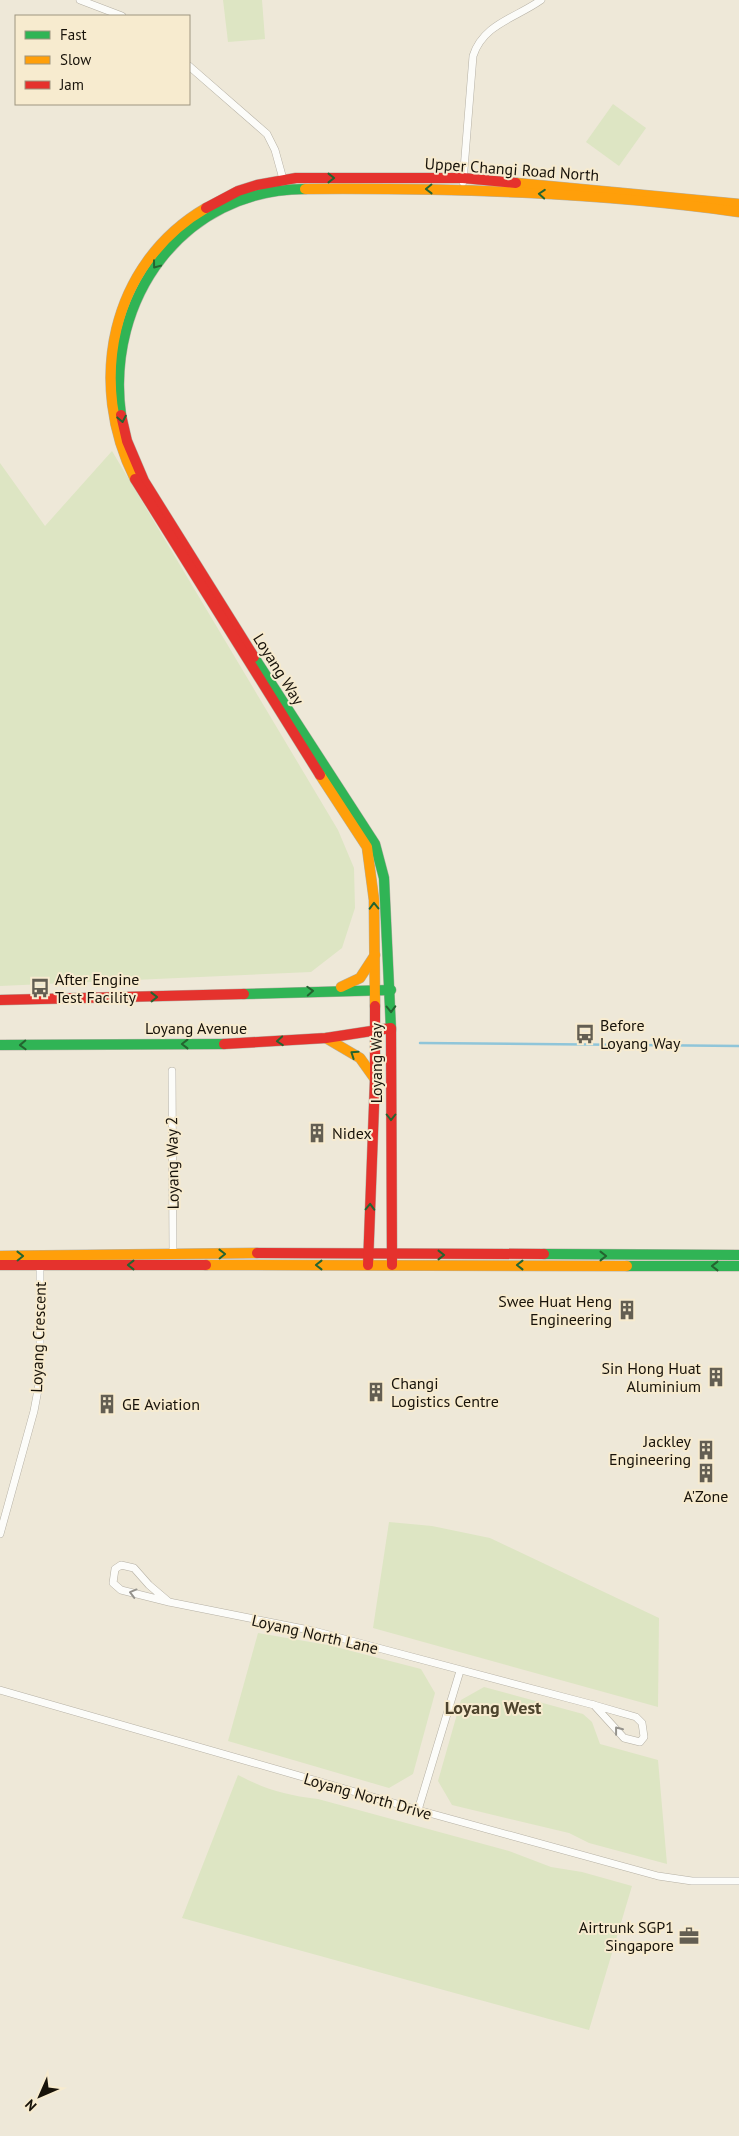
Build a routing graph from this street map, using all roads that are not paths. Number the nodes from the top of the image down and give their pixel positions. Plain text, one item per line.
1 (80, 0) edge
2 (541, 0) edge
3 (119, 15) edge
4 (190, 67) edge
5 (267, 182) joint
6 (284, 184) junction
7 (463, 184) junction
8 (739, 204) edge
9 (739, 212) edge
10 (375, 955) junction
11 (333, 990) junction
12 (375, 990) junction
13 (391, 990) junction
14 (0, 1000) edge
15 (391, 1028) junction
16 (374, 1030) junction
17 (326, 1038) junction
18 (0, 1045) edge
19 (172, 1071) dead end
20 (375, 1079) junction
21 (173, 1254) junction
22 (0, 1256) edge
23 (739, 1256) edge
24 (40, 1260) junction
25 (368, 1260) junction
26 (392, 1260) junction
27 (0, 1265) edge
28 (180, 1265) junction
29 (739, 1266) edge
30 (0, 1534) edge
31 (169, 1602) junction
32 (460, 1671) junction
33 (0, 1690) edge
34 (594, 1706) junction
35 (418, 1810) junction
36 (739, 1881) edge

1 - 3 street
2 - 7 street
4 - 6 street
5 - 6 street, Upper Changi Road North
10 -> 5 street, Loyang Way
6 - 7 street, Upper Changi Road North
6 -> 13 street, Loyang Way
7 - 8 street, Upper Changi Road North
9 -> 7 street, Upper Changi Road North
10 - 11 street
10 - 12 street, Loyang Way
11 - 12 street, Loyang Avenue
14 -> 11 street, Loyang Avenue
12 - 13 street, Loyang Avenue
12 - 16 street, Loyang Way
13 -> 15 street, Loyang Way
15 - 16 street, Loyang Avenue
15 -> 26 street, Loyang Way
16 - 17 street, Loyang Avenue
16 - 20 street, Loyang Way
17 -> 18 street, Loyang Avenue
20 -> 17 street
19 - 21 street, Loyang Way 2
25 -> 20 street, Loyang Way
21 - 24 street
21 -> 25 street
21 - 28 street
22 -> 24 street
26 -> 23 street
24 - 27 street
28 -> 24 street
24 - 30 street, Loyang Crescent
25 - 26 street
25 -> 28 street
29 -> 26 street
31 -> 31 street, Loyang North Lane
31 - 32 street, Loyang North Lane
32 - 34 street, Loyang North Lane
32 - 35 street
33 - 35 street, Loyang North Drive
34 -> 34 street, Loyang North Lane
35 - 36 street, Loyang North Drive

